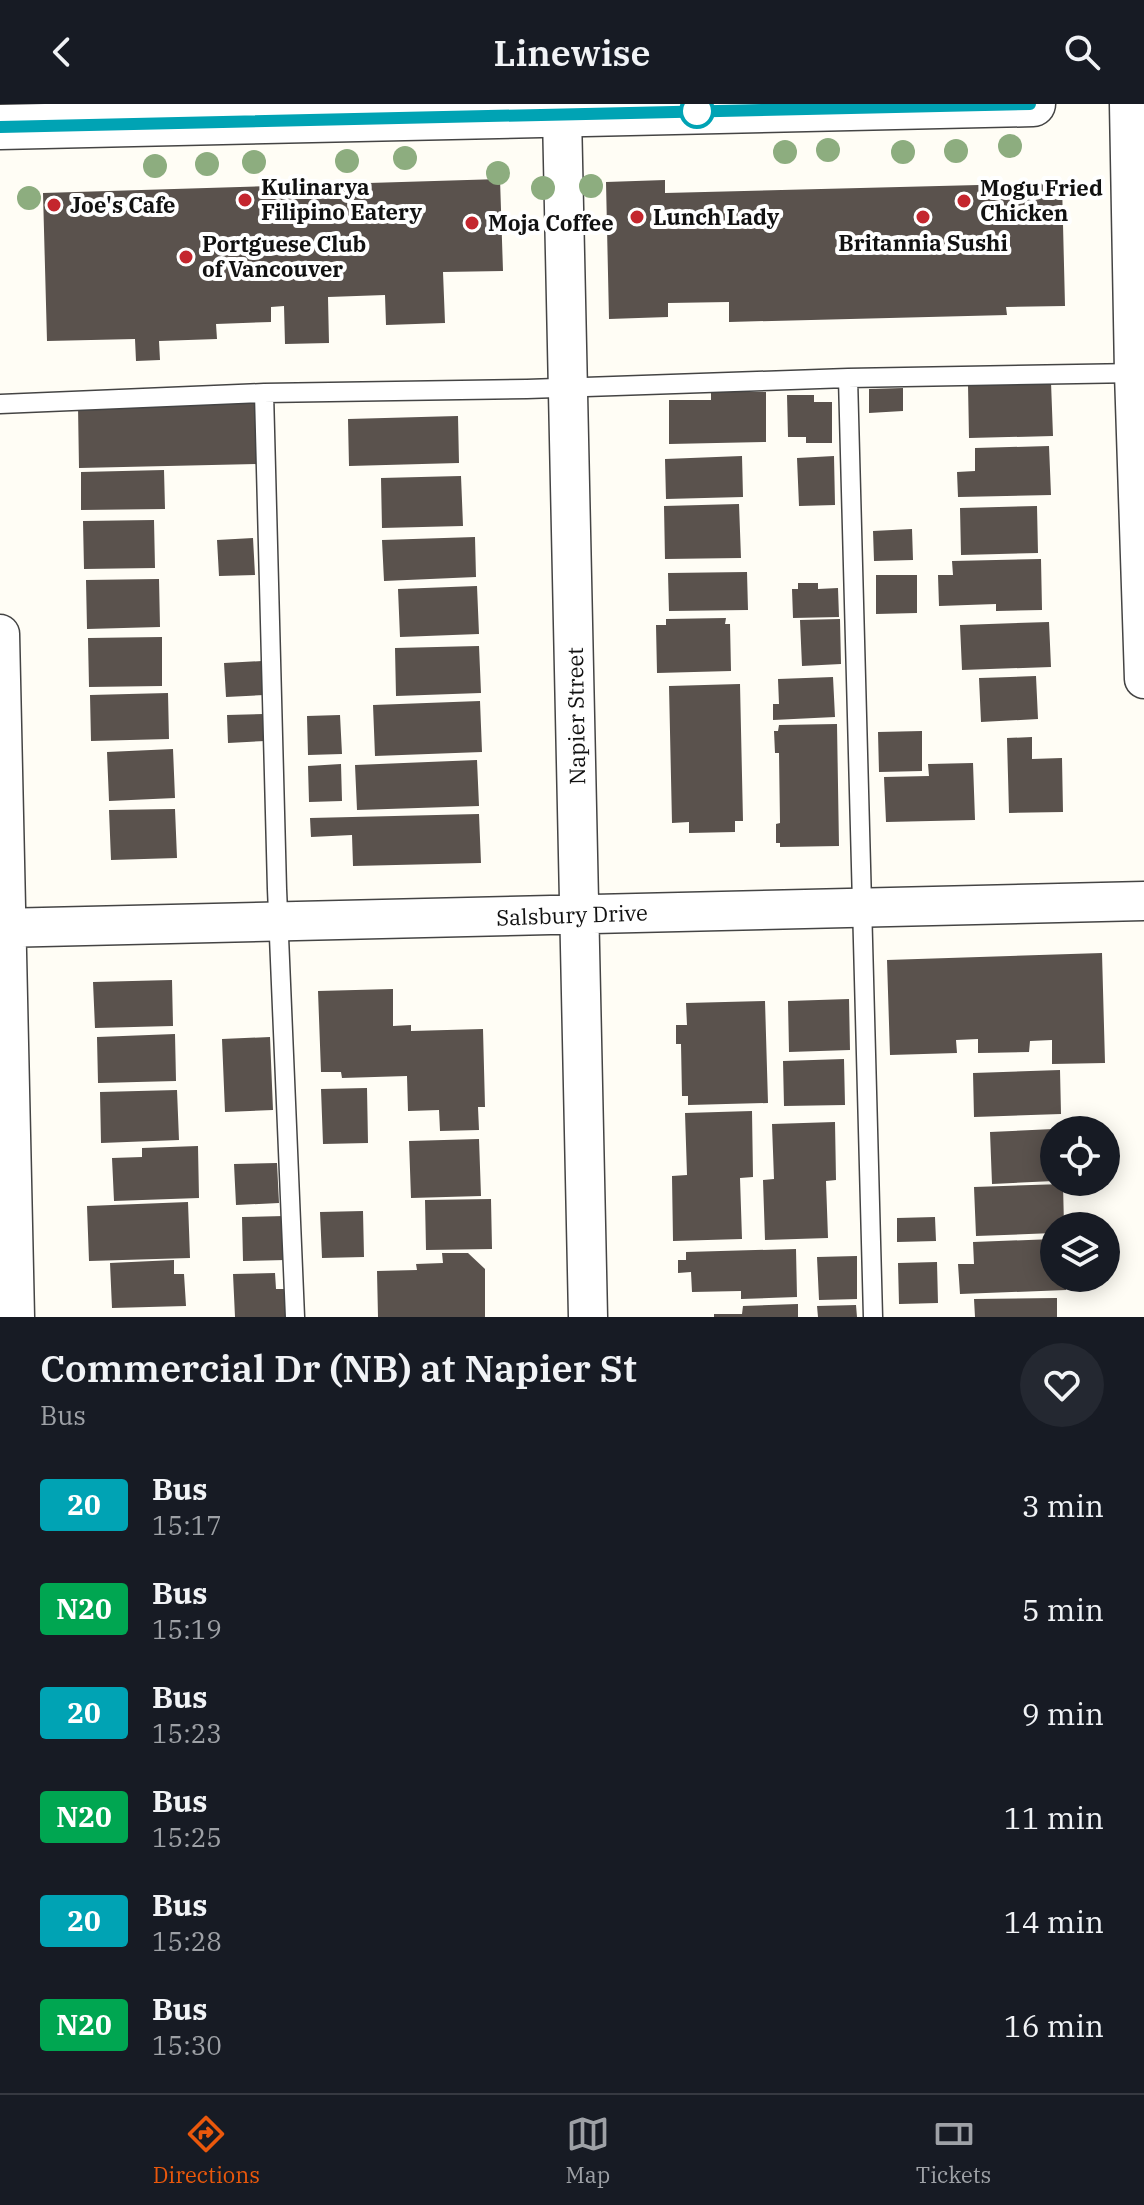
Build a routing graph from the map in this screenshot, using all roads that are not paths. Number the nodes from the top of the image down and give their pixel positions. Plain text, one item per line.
1 (1033, 104) edge
2 (1129, 104) edge
3 (851, 106) edge
4 (562, 115) junction
5 (0, 127) edge
6 (1139, 373) edge
7 (848, 378) junction
8 (569, 387) junction
9 (264, 393) junction
10 (0, 404) edge
11 (0, 634) edge
12 (1144, 679) edge
13 (1144, 901) edge
14 (863, 907) junction
15 (580, 915) junction
16 (278, 921) junction
17 (4, 928) edge
18 (6, 1203) edge
19 (15, 1317) edge
20 (295, 1317) edge
21 (588, 1317) edge
22 (873, 1317) edge

1 - 3 street
2 - 6 street
3 - 4 street
4 - 5 street
4 - 8 street, Napier Street
6 - 7 lane
6 - 12 street
7 - 8 lane
7 - 14 lane
8 - 9 lane
8 - 15 street, Napier Street
9 - 10 lane
9 - 16 lane
11 - 17 street
13 - 14 street, Salsbury Drive
14 - 15 street, Salsbury Drive
14 - 22 lane
15 - 16 street, Salsbury Drive
15 - 21 street, Napier Street
16 - 17 street, Salsbury Drive
16 - 20 lane
17 - 18 street
18 - 19 street

